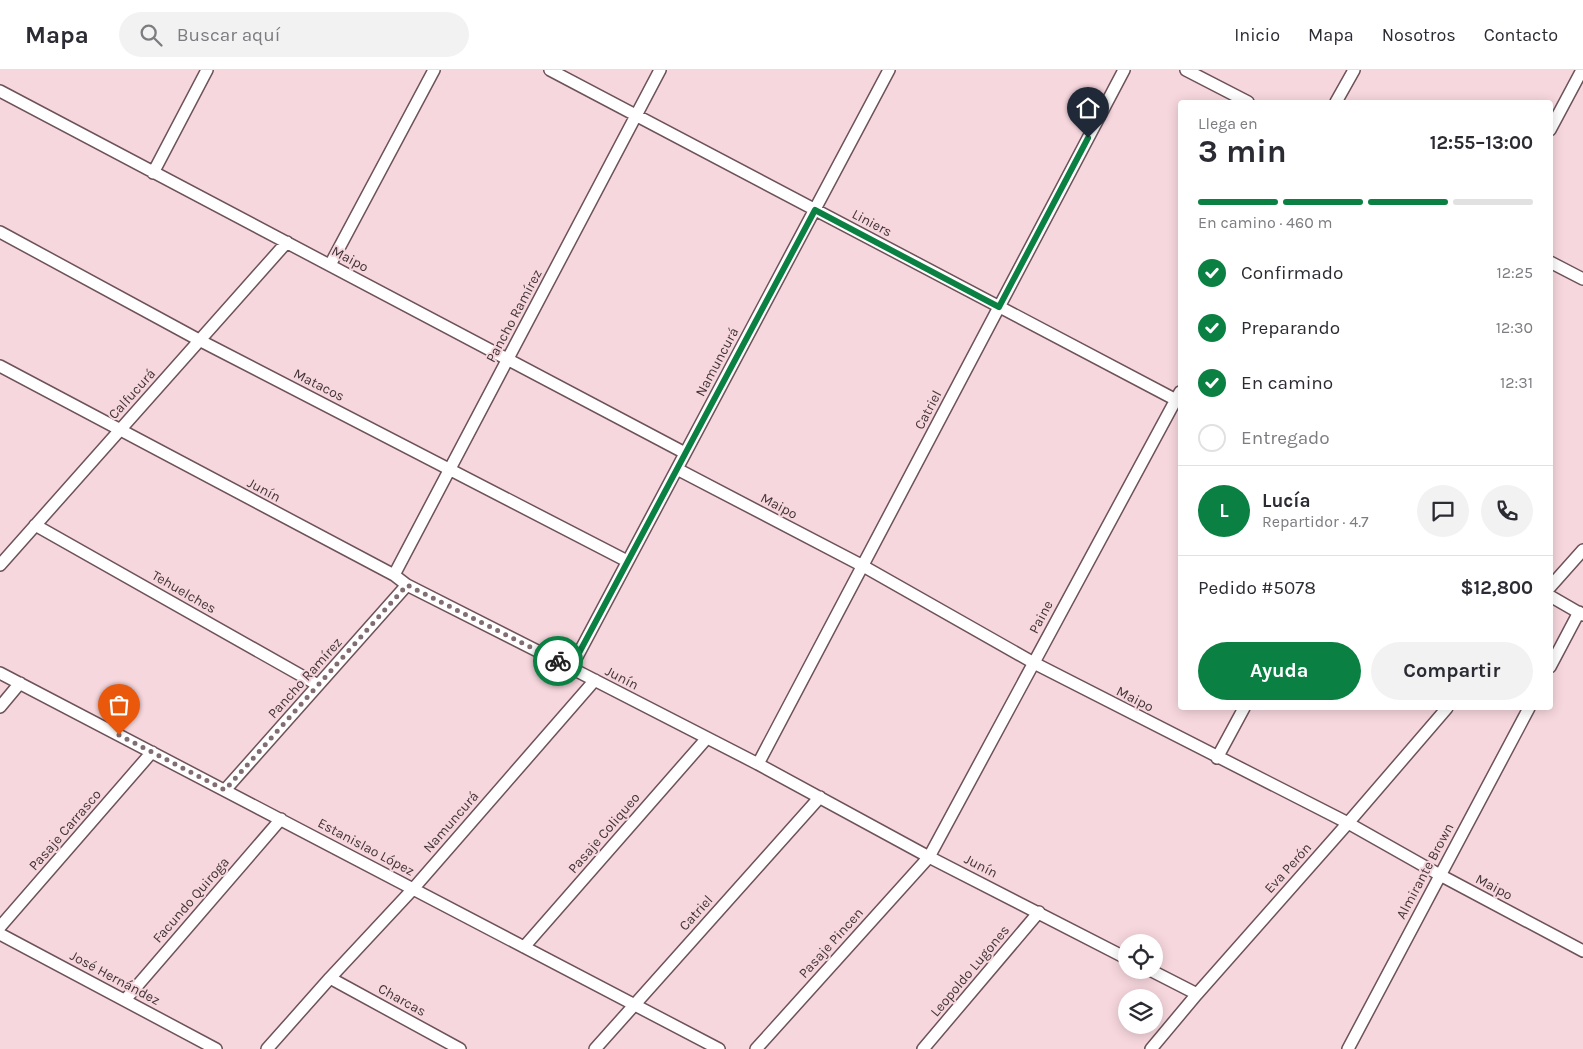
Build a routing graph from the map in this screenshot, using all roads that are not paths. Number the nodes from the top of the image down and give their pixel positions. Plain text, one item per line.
1 (207, 70) edge
2 (434, 70) edge
3 (550, 70) edge
4 (660, 70) edge
5 (889, 70) edge
6 (1124, 70) edge
7 (1186, 70) edge
8 (1354, 70) edge
9 (1582, 70) edge
10 (0, 92) edge
11 (1244, 100) edge
12 (1337, 100) edge
13 (636, 115) junction
14 (1553, 124) edge
15 (154, 173) junction
16 (815, 210) junction
17 (0, 232) edge
18 (286, 242) junction
19 (1553, 264) edge
20 (330, 265) junction
21 (1583, 279) edge
22 (999, 307) junction
23 (199, 340) junction
24 (508, 359) junction
25 (0, 366) edge
26 (1178, 397) edge
27 (1178, 400) edge
28 (120, 430) junction
29 (685, 453) junction
30 (451, 469) junction
31 (677, 469) junction
32 (35, 525) junction
33 (1583, 550) edge
34 (627, 561) junction
35 (0, 565) edge
36 (863, 566) junction
37 (394, 576) junction
38 (407, 585) junction
39 (1553, 585) edge
40 (1553, 598) edge
41 (1581, 613) edge
42 (1553, 662) edge
43 (1034, 663) junction
44 (571, 668) junction
45 (0, 672) edge
46 (595, 680) junction
47 (20, 683) junction
48 (318, 686) junction
49 (0, 707) edge
50 (1243, 710) edge
51 (1445, 710) edge
52 (1528, 710) edge
53 (707, 738) junction
54 (152, 752) junction
55 (1217, 758) junction
56 (758, 764) junction
57 (225, 790) junction
58 (820, 797) junction
59 (281, 819) junction
60 (1348, 823) junction
61 (929, 857) junction
62 (1440, 874) junction
63 (413, 889) junction
64 (1039, 912) junction
65 (0, 927) edge
66 (0, 934) edge
67 (524, 947) junction
68 (1583, 950) edge
69 (1118, 954) edge
70 (1163, 977) edge
71 (330, 978) junction
72 (1197, 994) junction
73 (125, 1000) junction
74 (635, 1004) junction
75 (216, 1049) edge
76 (267, 1049) edge
77 (460, 1049) edge
78 (595, 1049) edge
79 (719, 1049) edge
80 (756, 1049) edge
81 (923, 1049) edge
82 (1151, 1049) edge
83 (1348, 1049) edge

1 - 15 street
2 - 20 street
3 - 13 street, Liniers
4 - 13 street, Pancho Ramírez
5 - 16 street, Namuncurá
6 - 22 street, Catriel
7 - 11 street
8 - 12 street
9 - 14 street
10 - 15 street, Maipo
13 - 16 street, Liniers
13 - 24 street, Pancho Ramírez
15 - 18 street, Maipo
16 - 22 street, Liniers
16 - 29 street, Namuncurá
17 - 23 street, Matacos
18 - 20 street, Maipo
18 - 23 street, Calfucurá
19 - 21 street
20 - 24 street, Maipo
22 - 26 street, Liniers
22 - 36 street, Catriel
23 - 28 street, Calfucurá
23 - 30 street, Matacos
24 - 29 street, Maipo
24 - 30 street, Pancho Ramírez
25 - 28 street, Junín
27 - 43 street, Paine
28 - 32 street, Calfucurá
28 - 37 street, Junín
29 - 31 street, Namuncurá
30 - 34 street, Matacos
30 - 37 street, Pancho Ramírez
31 - 34 street, Namuncurá
31 - 36 street, Maipo
32 - 35 street, Calfucurá
32 - 48 street, Tehuelches
33 - 39 street
34 - 44 street, Namuncurá
36 - 43 street, Maipo
36 - 56 street, Catriel
37 - 38 street, Junín
38 - 44 street, Junín
38 - 48 street, Pancho Ramírez
40 - 41 street
41 - 42 street
43 - 55 street, Maipo
43 - 61 street, Paine
44 - 46 street, Junín
45 - 47 street, Estanislao López
46 - 53 street, Junín
46 - 63 street, Namuncurá
47 - 49 street
47 - 54 street, Estanislao López
48 - 57 street, Pancho Ramírez
50 - 55 street
51 - 60 street, Eva Perón
52 - 62 street, Almirante Brown
53 - 56 street, Junín
53 - 67 street, Pasaje Coliqueo
54 - 57 street, Estanislao López
54 - 65 street, Pasaje Carrasco
55 - 60 street, Maipo
56 - 58 street, Junín
57 - 59 street, Estanislao López
58 - 61 street, Junín
58 - 74 street, Catriel
59 - 63 street, Estanislao López
59 - 73 street, Facundo Quiroga
60 - 62 street, Maipo
60 - 72 street, Eva Perón
61 - 64 street, Junín
61 - 80 street, Pasaje Pincen
62 - 68 street, Maipo
62 - 83 street, Almirante Brown
63 - 67 street, Estanislao López
63 - 71 street, Namuncurá
64 - 69 street, Junín
64 - 81 street, Leopoldo Lugones
66 - 73 street, José Hernández
67 - 74 street, Estanislao López
70 - 72 street
71 - 76 street, Namuncurá
71 - 77 street, Charcas
72 - 82 street, Eva Perón
73 - 75 street, José Hernández
74 - 78 street, Catriel
74 - 79 street, Estanislao López

